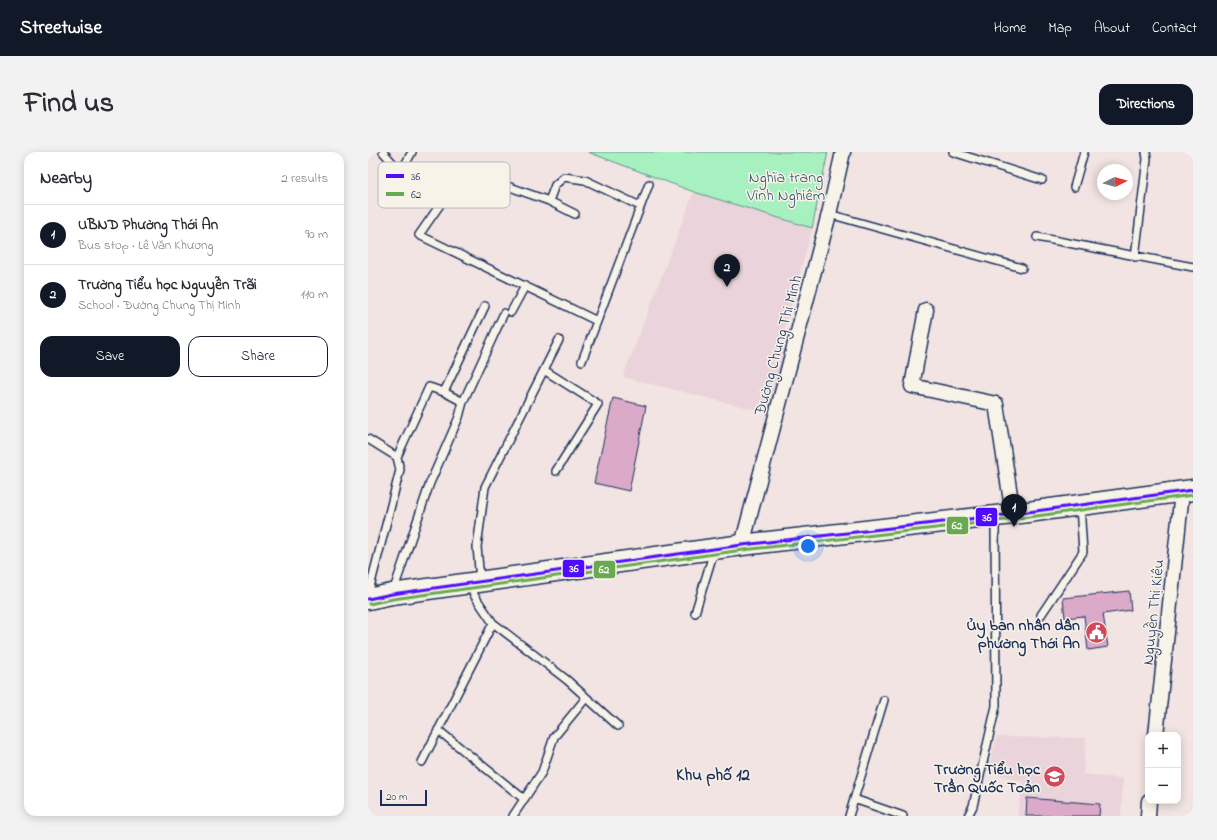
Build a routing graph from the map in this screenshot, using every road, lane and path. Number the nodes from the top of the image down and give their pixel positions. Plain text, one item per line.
1 (384, 152) edge
2 (412, 152) edge
3 (843, 152) edge
4 (954, 152) edge
5 (1084, 152) edge
6 (1146, 152) edge
7 (392, 162) edge
8 (406, 162) edge
9 (1042, 180) dead end
10 (649, 184) dead end
11 (1074, 186) dead end
12 (510, 187) edge
13 (549, 201) junction
14 (640, 206) junction
15 (438, 208) edge
16 (575, 214) dead end
17 (829, 214) junction
18 (1037, 238) dead end
19 (1135, 257) junction
20 (1193, 267) edge
21 (1022, 268) dead end
22 (525, 286) junction
23 (485, 306) dead end
24 (926, 310) dead end
25 (597, 320) junction
26 (559, 340) dead end
27 (582, 361) dead end
28 (544, 370) junction
29 (444, 392) junction
30 (463, 402) junction
31 (368, 439) edge
32 (397, 457) junction
33 (556, 471) dead end
34 (1187, 491) edge
35 (1080, 505) junction
36 (1004, 515) junction
37 (742, 545) junction
38 (715, 549) junction
39 (476, 583) junction
40 (392, 594) junction
41 (368, 596) edge
42 (368, 600) edge
43 (695, 613) dead end
44 (1041, 615) dead end
45 (493, 623) junction
46 (586, 698) junction
47 (884, 700) dead end
48 (618, 726) dead end
49 (438, 730) junction
50 (1156, 732) edge
51 (422, 762) dead end
52 (524, 799) junction
53 (854, 799) junction
54 (1149, 804) edge
55 (512, 816) edge
56 (849, 816) edge
57 (903, 816) edge
58 (968, 816) edge
59 (1148, 816) edge

1 - 7 lane
2 - 8 lane
3 - 17 street, Đường Chung Thị Minh
4 - 9 lane
5 - 11 lane
6 - 19 lane
10 - 14 lane
12 - 13 lane
13 - 14 lane
13 - 16 lane
14 - 25 lane
15 - 22 lane
17 - 21 lane
17 - 37 street, Đường Chung Thị Minh
18 - 19 lane
19 - 20 lane
22 - 25 lane
22 - 30 lane
23 - 29 lane
24 - 36 street
25 - 27 lane
26 - 28 lane
28 - 33 lane
28 - 39 lane
29 - 30 lane
29 - 32 lane
30 - 40 lane
31 - 32 lane
32 - 41 lane
34 - 35 main road
34 - 50 street, Nguyễn Thị Kiêu
35 - 36 main road
35 - 44 lane
36 - 37 main road
36 - 58 lane
37 - 38 main road
38 - 39 main road
38 - 43 lane
39 - 40 main road
39 - 45 lane
40 - 42 main road
45 - 46 lane
45 - 49 lane
46 - 48 lane
46 - 52 lane
47 - 53 lane
49 - 51 lane
49 - 52 lane
52 - 55 lane
53 - 56 lane
53 - 57 lane
54 - 59 street

